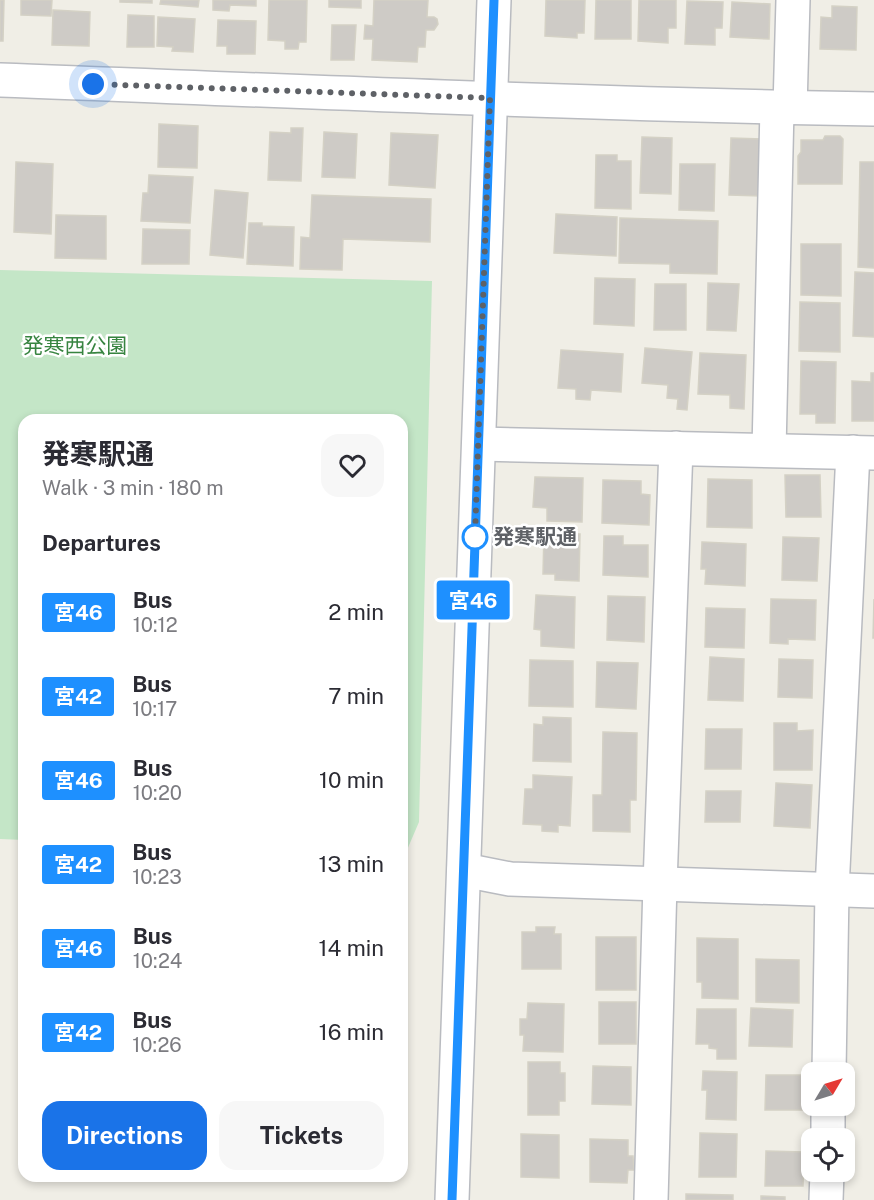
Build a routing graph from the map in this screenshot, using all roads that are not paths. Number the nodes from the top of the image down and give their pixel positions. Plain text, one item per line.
1 (494, 0) edge
2 (793, 0) edge
3 (0, 81) edge
4 (490, 98) junction
5 (783, 108) junction
6 (874, 109) edge
7 (479, 444) junction
8 (676, 448) junction
9 (769, 450) junction
10 (864, 452) edge
11 (464, 870) junction
12 (660, 884) junction
13 (832, 890) junction
14 (874, 891) edge
15 (829, 1062) edge
16 (827, 1182) edge
17 (452, 1200) edge
18 (651, 1200) edge
19 (826, 1200) edge

1 - 4 street
2 - 5 street
3 - 4 street
4 - 5 street
4 - 7 street
5 - 6 street
5 - 9 street
7 - 8 street
7 - 11 street
8 - 9 street
8 - 12 street
9 - 10 street
10 - 13 street
11 - 12 street
11 - 17 street
12 - 13 street
12 - 18 street
13 - 14 street
13 - 15 street
16 - 19 street

